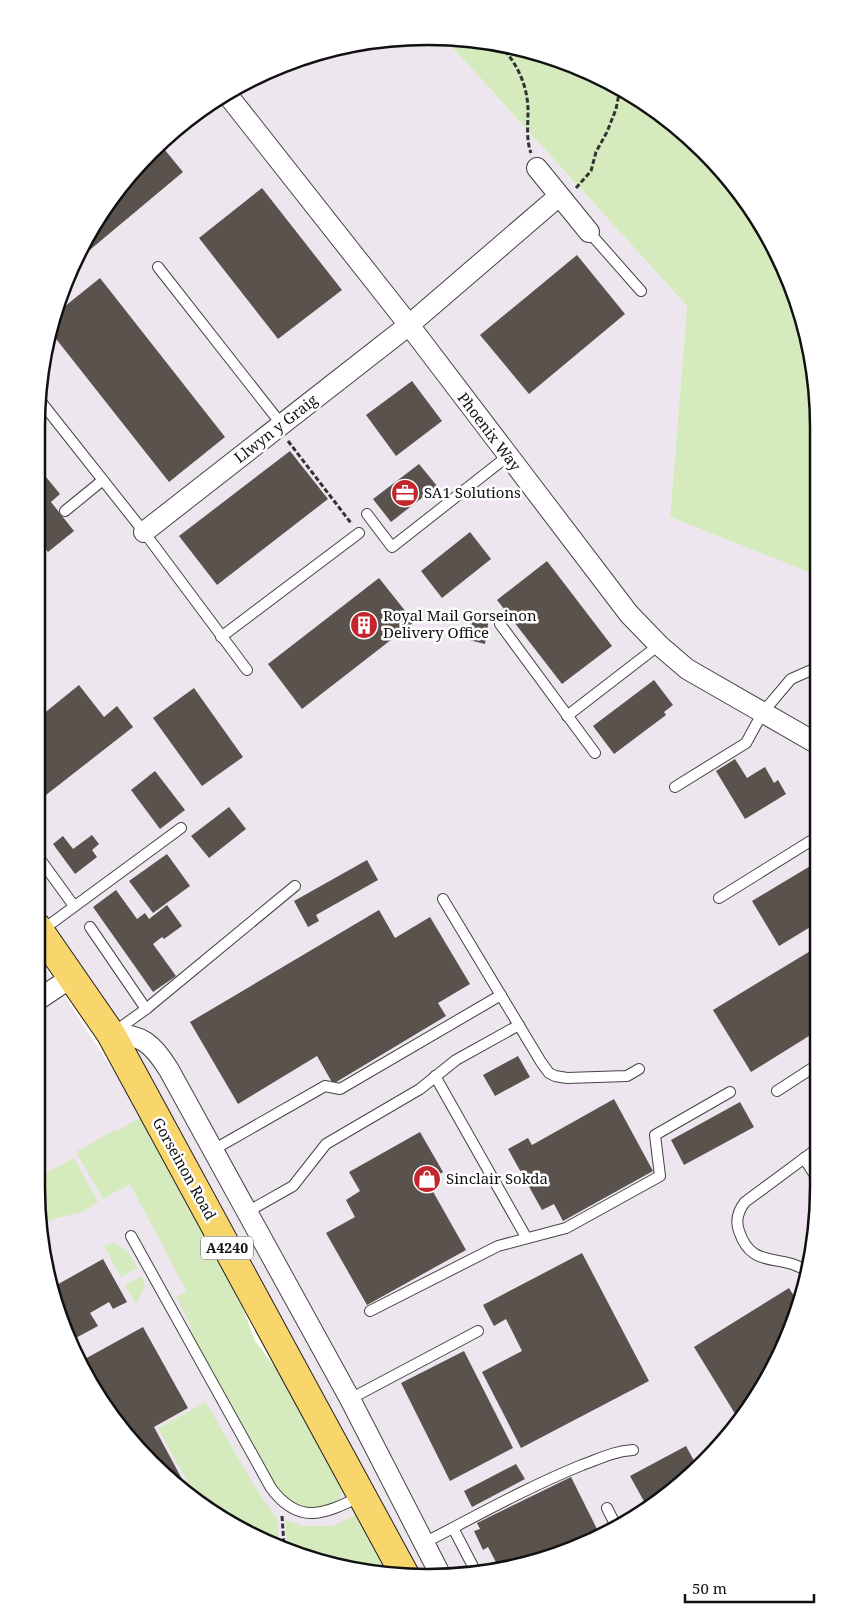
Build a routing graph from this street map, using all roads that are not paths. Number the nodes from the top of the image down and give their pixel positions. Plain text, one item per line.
1 (231, 99) edge
2 (537, 168) road end
3 (562, 198) junction
4 (589, 232) joint
5 (158, 267) dead end
6 (641, 291) dead end
7 (409, 325) junction
8 (46, 408) edge
9 (280, 426) junction
10 (508, 456) junction
11 (103, 480) junction
12 (66, 511) dead end
13 (367, 514) dead end
14 (144, 532) junction
15 (359, 533) road end
16 (500, 624) dead end
17 (221, 637) junction
18 (659, 645) junction
19 (247, 670) dead end
20 (810, 671) edge
21 (762, 712) junction
22 (567, 716) junction
23 (810, 740) edge
24 (595, 753) dead end
25 (674, 787) dead end
26 (181, 828) dead end
27 (810, 841) edge
28 (45, 866) edge
29 (295, 886) dead end
30 (719, 898) dead end
31 (443, 899) dead end
32 (74, 906) junction
33 (45, 925) edge
34 (90, 927) dead end
35 (45, 939) edge
36 (72, 977) junction
37 (45, 995) edge
38 (501, 995) junction
39 (146, 1009) junction
40 (519, 1025) junction
41 (111, 1034) junction
42 (639, 1069) dead end
43 (810, 1070) edge
44 (435, 1076) junction
45 (777, 1091) dead end
46 (730, 1092) dead end
47 (213, 1150) junction
48 (810, 1154) edge
49 (804, 1158) junction
50 (810, 1167) edge
51 (247, 1212) junction
52 (131, 1236) dead end
53 (526, 1237) junction
54 (801, 1268) edge
55 (370, 1311) dead end
56 (478, 1331) dead end
57 (350, 1399) junction
58 (633, 1450) dead end
59 (362, 1496) junction
60 (607, 1508) dead end
61 (614, 1521) edge
62 (453, 1528) junction
63 (424, 1543) junction
64 (473, 1566) edge
65 (401, 1568) edge
66 (437, 1569) edge

1 - 7 street, Phoenix Way
2 - 3 street
3 - 4 street
3 - 7 street, Llwyn y Graig
4 - 6 lane
5 - 9 lane
7 - 9 street, Llwyn y Graig
7 - 10 street, Phoenix Way
8 - 11 lane
9 - 14 street, Llwyn y Graig
10 - 13 lane
10 - 18 street, Phoenix Way
11 - 12 lane
11 - 14 lane
14 - 17 lane
15 - 17 lane
16 - 22 lane
17 - 19 lane
18 - 21 street, Phoenix Way
18 - 22 lane
20 - 21 lane
21 - 23 street, Phoenix Way
21 - 25 lane
22 - 24 lane
26 - 32 lane
27 - 30 lane
28 - 32 lane
29 - 39 lane
31 - 38 lane
32 - 33 lane
34 - 39 lane
35 - 36 main road, Gorseinon Road / A4240
36 - 37 street
36 - 41 main road, Gorseinon Road / A4240
38 - 40 lane
38 - 47 lane
39 - 41 lane
40 - 42 lane
40 - 44 lane
41 - 47 street
41 - 59 main road, Gorseinon Road / A4240
43 - 45 lane
44 - 51 lane
44 - 53 lane
46 - 53 lane
47 - 51 street
48 - 49 lane
49 - 50 lane
49 - 54 lane
51 - 57 street
52 - 59 lane
53 - 55 lane
56 - 57 lane
57 - 63 street
58 - 62 lane
59 - 65 main road, Gorseinon Road / A4240
60 - 61 lane
62 - 63 lane
62 - 64 lane
63 - 66 street

